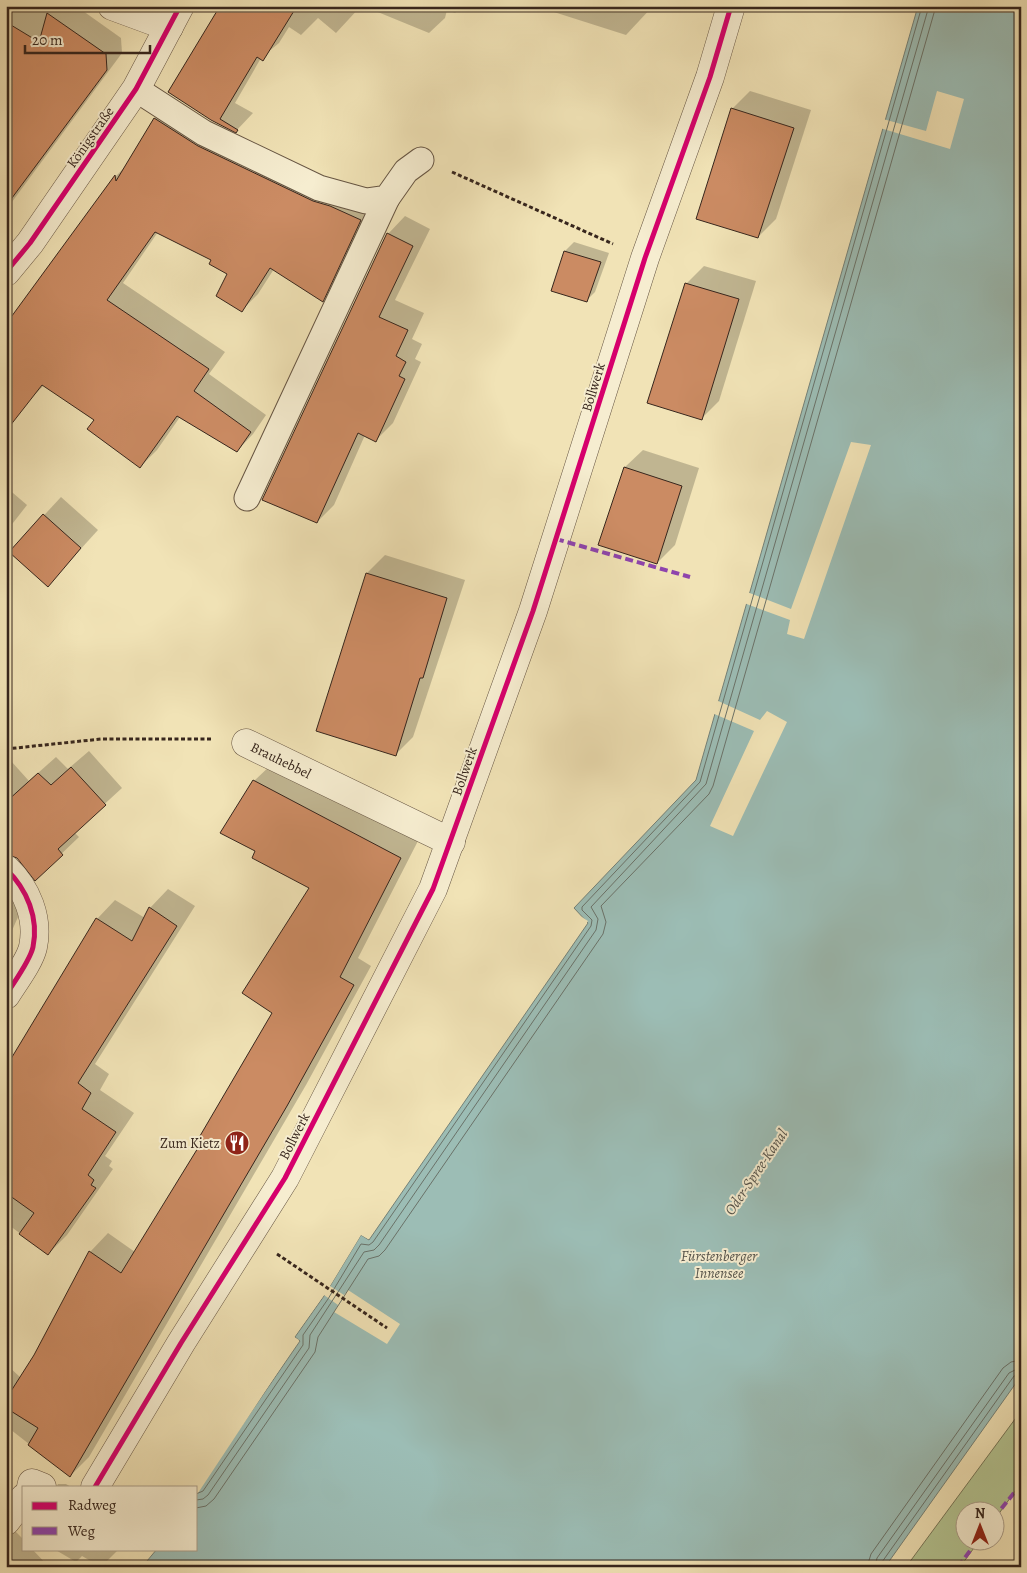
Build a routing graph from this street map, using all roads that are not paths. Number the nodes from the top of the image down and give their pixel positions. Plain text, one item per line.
1 (112, 6) edge
2 (730, 6) edge
3 (174, 16) edge
4 (136, 89) junction
5 (421, 160) dead end
6 (388, 198) junction
7 (6, 272) edge
8 (247, 498) dead end
9 (246, 743) road end
10 (451, 842) junction
11 (6, 869) edge
12 (6, 995) edge
13 (95, 1486) edge
14 (22, 1501) edge
15 (6, 1521) edge

1 - 3 street
2 - 10 street, Bollwerk
3 - 4 street, Königstraße
4 - 6 lane
4 - 7 street, Königstraße
5 - 6 lane
6 - 8 lane
9 - 10 street, Brauhebbel
10 - 13 street, Bollwerk
11 - 12 street
14 - 15 street

